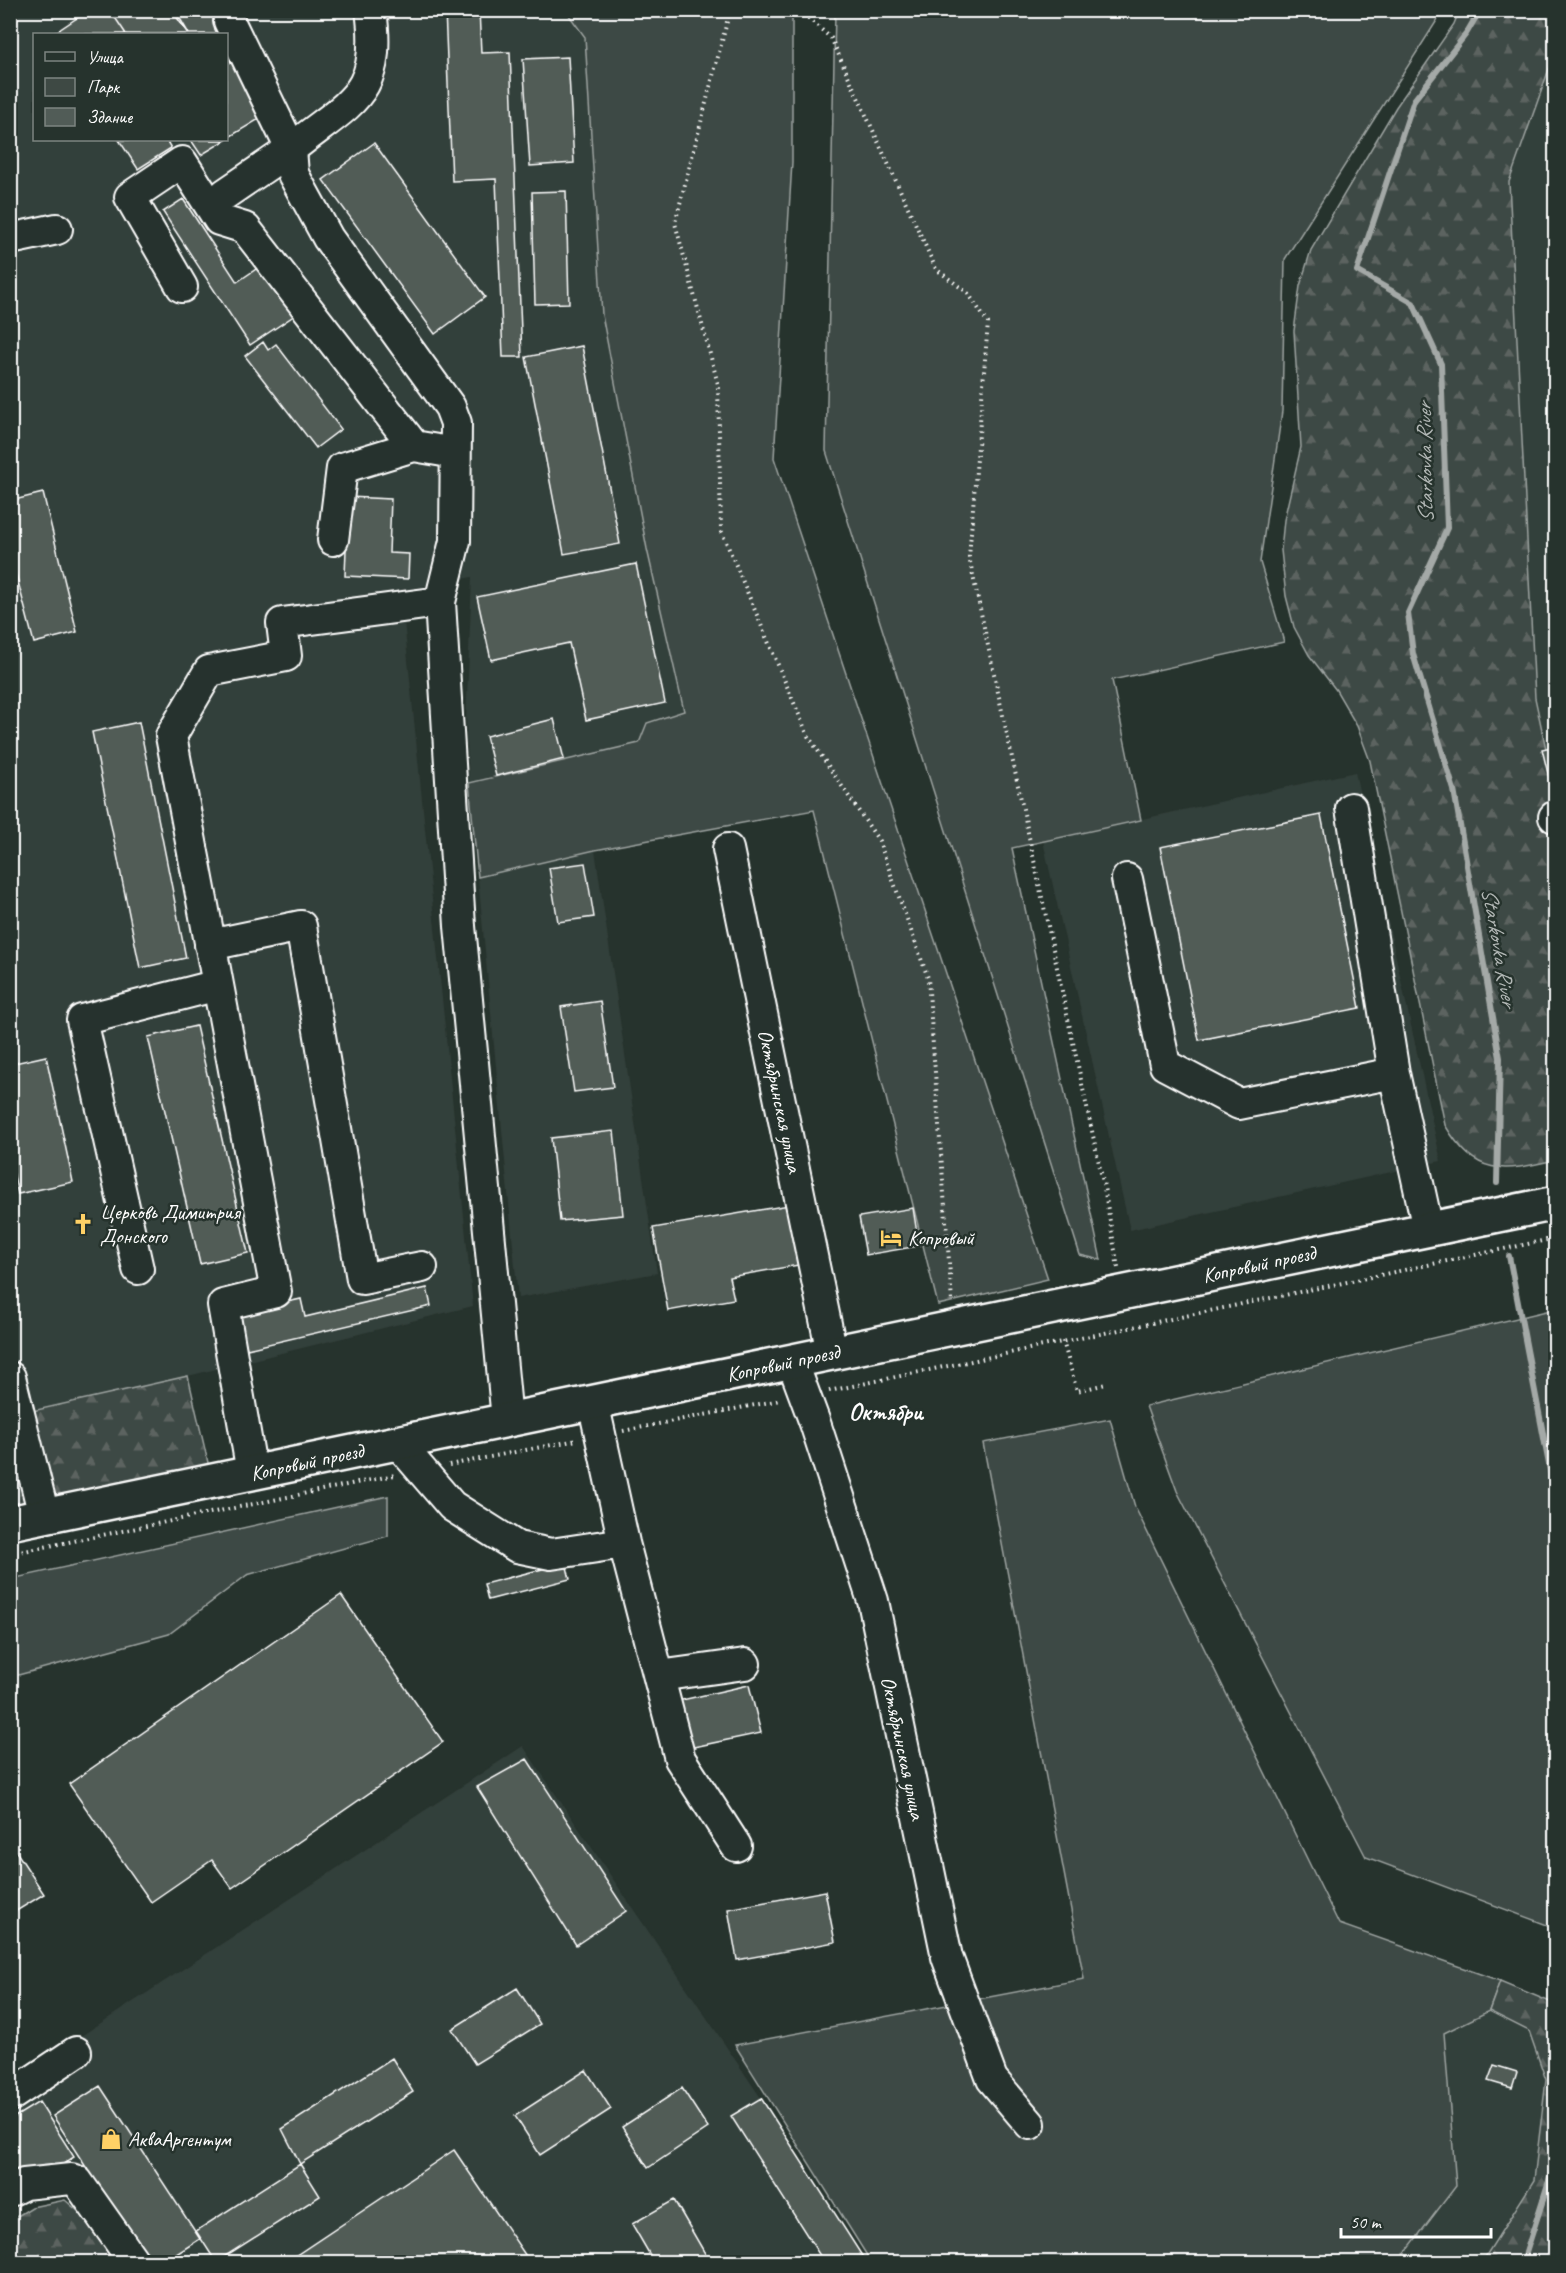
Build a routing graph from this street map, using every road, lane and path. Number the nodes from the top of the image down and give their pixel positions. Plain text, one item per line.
1 (371, 10) edge
2 (730, 10) edge
3 (799, 10) edge
4 (229, 21) dead end
5 (291, 149) junction
6 (225, 194) dead end
7 (57, 229) dead end
8 (10, 238) edge
9 (182, 287) dead end
10 (414, 446) junction
11 (455, 453) junction
12 (333, 540) dead end
13 (440, 602) junction
14 (1351, 808) dead end
15 (728, 849) dead end
16 (1127, 879) dead end
17 (210, 945) junction
18 (218, 985) junction
19 (1394, 1073) junction
20 (1556, 1203) edge
21 (1428, 1229) junction
22 (422, 1267) dead end
23 (138, 1269) dead end
24 (1122, 1293) junction
25 (952, 1330) junction
26 (1063, 1341) dead end
27 (832, 1353) junction
28 (792, 1361) junction
29 (10, 1377) edge
30 (1106, 1384) dead end
31 (593, 1402) junction
32 (507, 1420) junction
33 (398, 1443) junction
34 (252, 1473) junction
35 (44, 1516) junction
36 (10, 1523) edge
37 (624, 1543) junction
38 (745, 1664) dead end
39 (659, 1676) junction
40 (736, 1846) dead end
41 (76, 2052) dead end
42 (10, 2096) edge
43 (1030, 2124) dead end
44 (10, 2191) edge
45 (134, 2262) edge

1 - 5 street
2 - 25 path
3 - 24 path
4 - 5 street
5 - 6 street
5 - 11 street
7 - 8 street
9 - 10 street
10 - 11 street
10 - 12 street
11 - 13 street
13 - 17 street
13 - 32 street
14 - 19 street
15 - 27 street, Октябринская улица
16 - 19 street
17 - 18 street
17 - 22 street
18 - 23 street
18 - 34 street
19 - 21 street
20 - 21 main road, Копровый проезд
21 - 24 main road, Копровый проезд
24 - 25 main road, Копровый проезд
25 - 27 main road, Копровый проезд
26 - 30 path
27 - 28 main road, Копровый проезд
28 - 31 main road, Копровый проезд
28 - 43 street, Октябринская улица
29 - 35 street
31 - 32 main road, Копровый проезд
31 - 37 street
32 - 33 main road, Копровый проезд
33 - 34 main road, Копровый проезд
33 - 37 street
34 - 35 main road, Копровый проезд
35 - 36 main road, Копровый проезд
37 - 39 street
38 - 39 street
39 - 40 street
41 - 42 street
44 - 45 street

